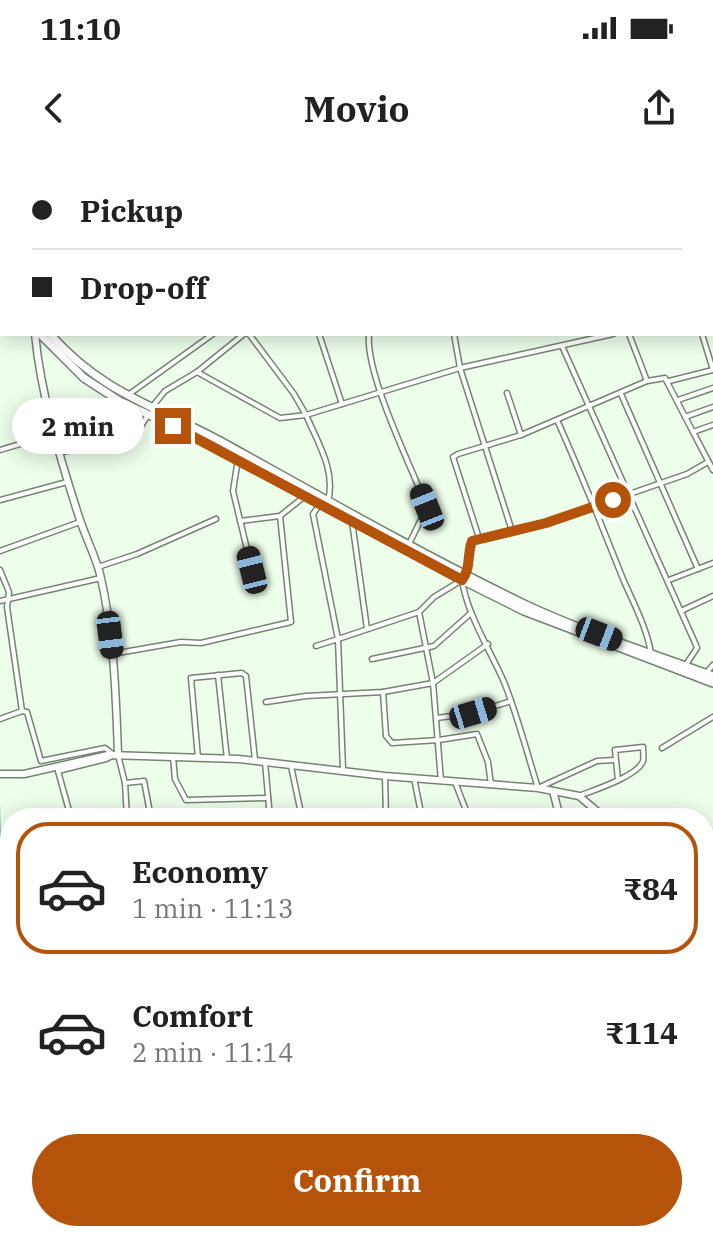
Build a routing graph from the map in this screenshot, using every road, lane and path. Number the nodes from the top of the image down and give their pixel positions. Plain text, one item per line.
1 (38, 336) edge
2 (40, 336) edge
3 (52, 336) edge
4 (210, 336) edge
5 (244, 336) edge
6 (249, 336) edge
7 (320, 336) edge
8 (369, 336) edge
9 (454, 336) edge
10 (598, 336) edge
11 (630, 336) edge
12 (703, 336) edge
13 (562, 346) junction
14 (460, 368) junction
15 (197, 372) junction
16 (647, 381) junction
17 (668, 381) junction
18 (713, 388) edge
19 (381, 393) junction
20 (507, 393) dead end
21 (621, 394) junction
22 (126, 397) junction
23 (677, 401) junction
24 (343, 404) junction
25 (589, 405) junction
26 (713, 407) edge
27 (149, 411) junction
28 (306, 415) junction
29 (685, 417) junction
30 (557, 420) junction
31 (713, 425) edge
32 (693, 432) junction
33 (54, 434) junction
34 (521, 435) junction
35 (485, 447) junction
36 (0, 450) edge
37 (59, 453) junction
38 (238, 459) junction
39 (708, 462) junction
40 (713, 470) edge
41 (68, 482) junction
42 (661, 483) junction
43 (630, 494) junction
44 (305, 496) junction
45 (0, 500) edge
46 (325, 504) junction
47 (596, 506) junction
48 (280, 516) junction
49 (216, 519) dead end
50 (240, 521) junction
51 (352, 521) junction
52 (80, 522) junction
53 (513, 532) junction
54 (479, 538) junction
55 (409, 544) junction
56 (0, 551) edge
57 (713, 563) edge
58 (98, 567) junction
59 (698, 569) junction
60 (0, 570) edge
61 (252, 570) dead end
62 (464, 577) junction
63 (101, 578) junction
64 (669, 580) junction
65 (713, 596) edge
66 (8, 599) junction
67 (0, 601) edge
68 (681, 611) junction
69 (419, 612) junction
70 (471, 613) junction
71 (367, 629) junction
72 (10, 639) junction
73 (338, 639) junction
74 (0, 641) edge
75 (488, 644) junction
76 (316, 646) dead end
77 (427, 648) junction
78 (651, 653) junction
79 (112, 654) junction
80 (372, 659) dead end
81 (713, 665) edge
82 (685, 666) junction
83 (709, 674) edge
84 (218, 675) junction
85 (433, 683) junction
86 (713, 683) edge
87 (383, 692) junction
88 (342, 693) junction
89 (511, 701) junction
90 (266, 702) dead end
91 (22, 711) junction
92 (713, 717) edge
93 (437, 718) junction
94 (0, 719) edge
95 (439, 740) junction
96 (662, 748) dead end
97 (116, 755) junction
98 (173, 757) junction
99 (198, 758) junction
100 (227, 759) junction
101 (614, 760) junction
102 (255, 761) junction
103 (265, 762) junction
104 (291, 764) junction
105 (343, 770) junction
106 (0, 774) edge
107 (385, 776) junction
108 (414, 778) junction
109 (618, 780) junction
110 (441, 781) junction
111 (455, 782) junction
112 (125, 783) junction
113 (491, 785) junction
114 (538, 788) junction
115 (553, 791) junction
116 (579, 796) junction
117 (268, 798) junction
118 (68, 808) edge
119 (126, 808) edge
120 (149, 808) edge
121 (269, 808) edge
122 (300, 808) edge
123 (386, 808) edge
124 (420, 808) edge
125 (465, 808) edge
126 (557, 808) edge
127 (593, 808) edge

1 - 33 street
2 - 27 main road
3 - 22 main road
4 - 22 street
5 - 15 street
6 - 28 street
7 - 24 street
8 - 19 street
9 - 14 street
10 - 13 street
11 - 16 street
12 - 17 street
13 - 14 street
13 - 25 street
14 - 19 street
14 - 35 street
15 - 27 street
15 - 28 street
16 - 17 street
16 - 21 street
17 - 23 street
18 - 23 street
19 - 24 street
19 - 55 street
20 - 34 street
21 - 25 street
21 - 42 street
22 - 27 main road
23 - 29 street
24 - 28 street
25 - 30 street
25 - 43 street
26 - 29 street
27 - 37 street
27 - 38 main road
27 - 46 main road
28 - 46 street
29 - 32 street
30 - 34 street
30 - 47 street
31 - 32 street
32 - 39 street
33 - 36 street
33 - 37 street
34 - 35 street
35 - 53 street
35 - 54 street
37 - 41 street
38 - 44 main road
38 - 50 street
39 - 40 street
39 - 42 street
41 - 45 street
41 - 52 street
42 - 43 street
42 - 59 street
43 - 47 street
43 - 64 street
44 - 46 main road
44 - 48 street
46 - 51 main road
46 - 55 main road
46 - 73 street
47 - 53 street
47 - 78 street
48 - 50 street
48 - 79 street
49 - 58 street
50 - 61 street
51 - 62 main road
51 - 71 street
52 - 56 street
52 - 58 street
53 - 54 street
54 - 62 street
55 - 62 main road
57 - 59 street
58 - 63 street
59 - 64 street
60 - 66 street
62 - 69 street
62 - 70 street
62 - 78 main road
62 - 86 main road
63 - 66 street
63 - 79 street
64 - 68 street
65 - 68 street
66 - 67 street
66 - 72 street
68 - 82 street
69 - 71 street
69 - 77 street
70 - 75 street
70 - 77 street
71 - 73 street
72 - 74 street
72 - 91 street
73 - 76 street
73 - 88 street
75 - 85 street
75 - 89 street
77 - 80 street
77 - 85 street
78 - 82 main road
79 - 97 street
81 - 83 street
82 - 83 main road
84 - 99 street
84 - 100 street
84 - 102 street
85 - 87 street
85 - 93 street
87 - 88 street
87 - 95 street
88 - 90 street
88 - 105 street
89 - 93 street
89 - 114 street
91 - 94 street
91 - 97 street
92 - 96 street
93 - 95 street
95 - 110 street
95 - 113 street
97 - 98 street
97 - 106 street
97 - 112 street
97 - 118 street
98 - 99 street
98 - 117 street
99 - 100 street
100 - 102 street
101 - 109 street
101 - 109 street
101 - 114 street
102 - 103 street
103 - 104 street
103 - 117 street
104 - 105 street
104 - 122 street
105 - 107 street
107 - 108 street
107 - 123 street
108 - 110 street
108 - 124 street
109 - 116 street
110 - 111 street
111 - 113 street
111 - 125 street
112 - 119 street
112 - 120 street
113 - 114 street
114 - 115 street
115 - 116 street
115 - 126 street
116 - 127 street
117 - 121 street

